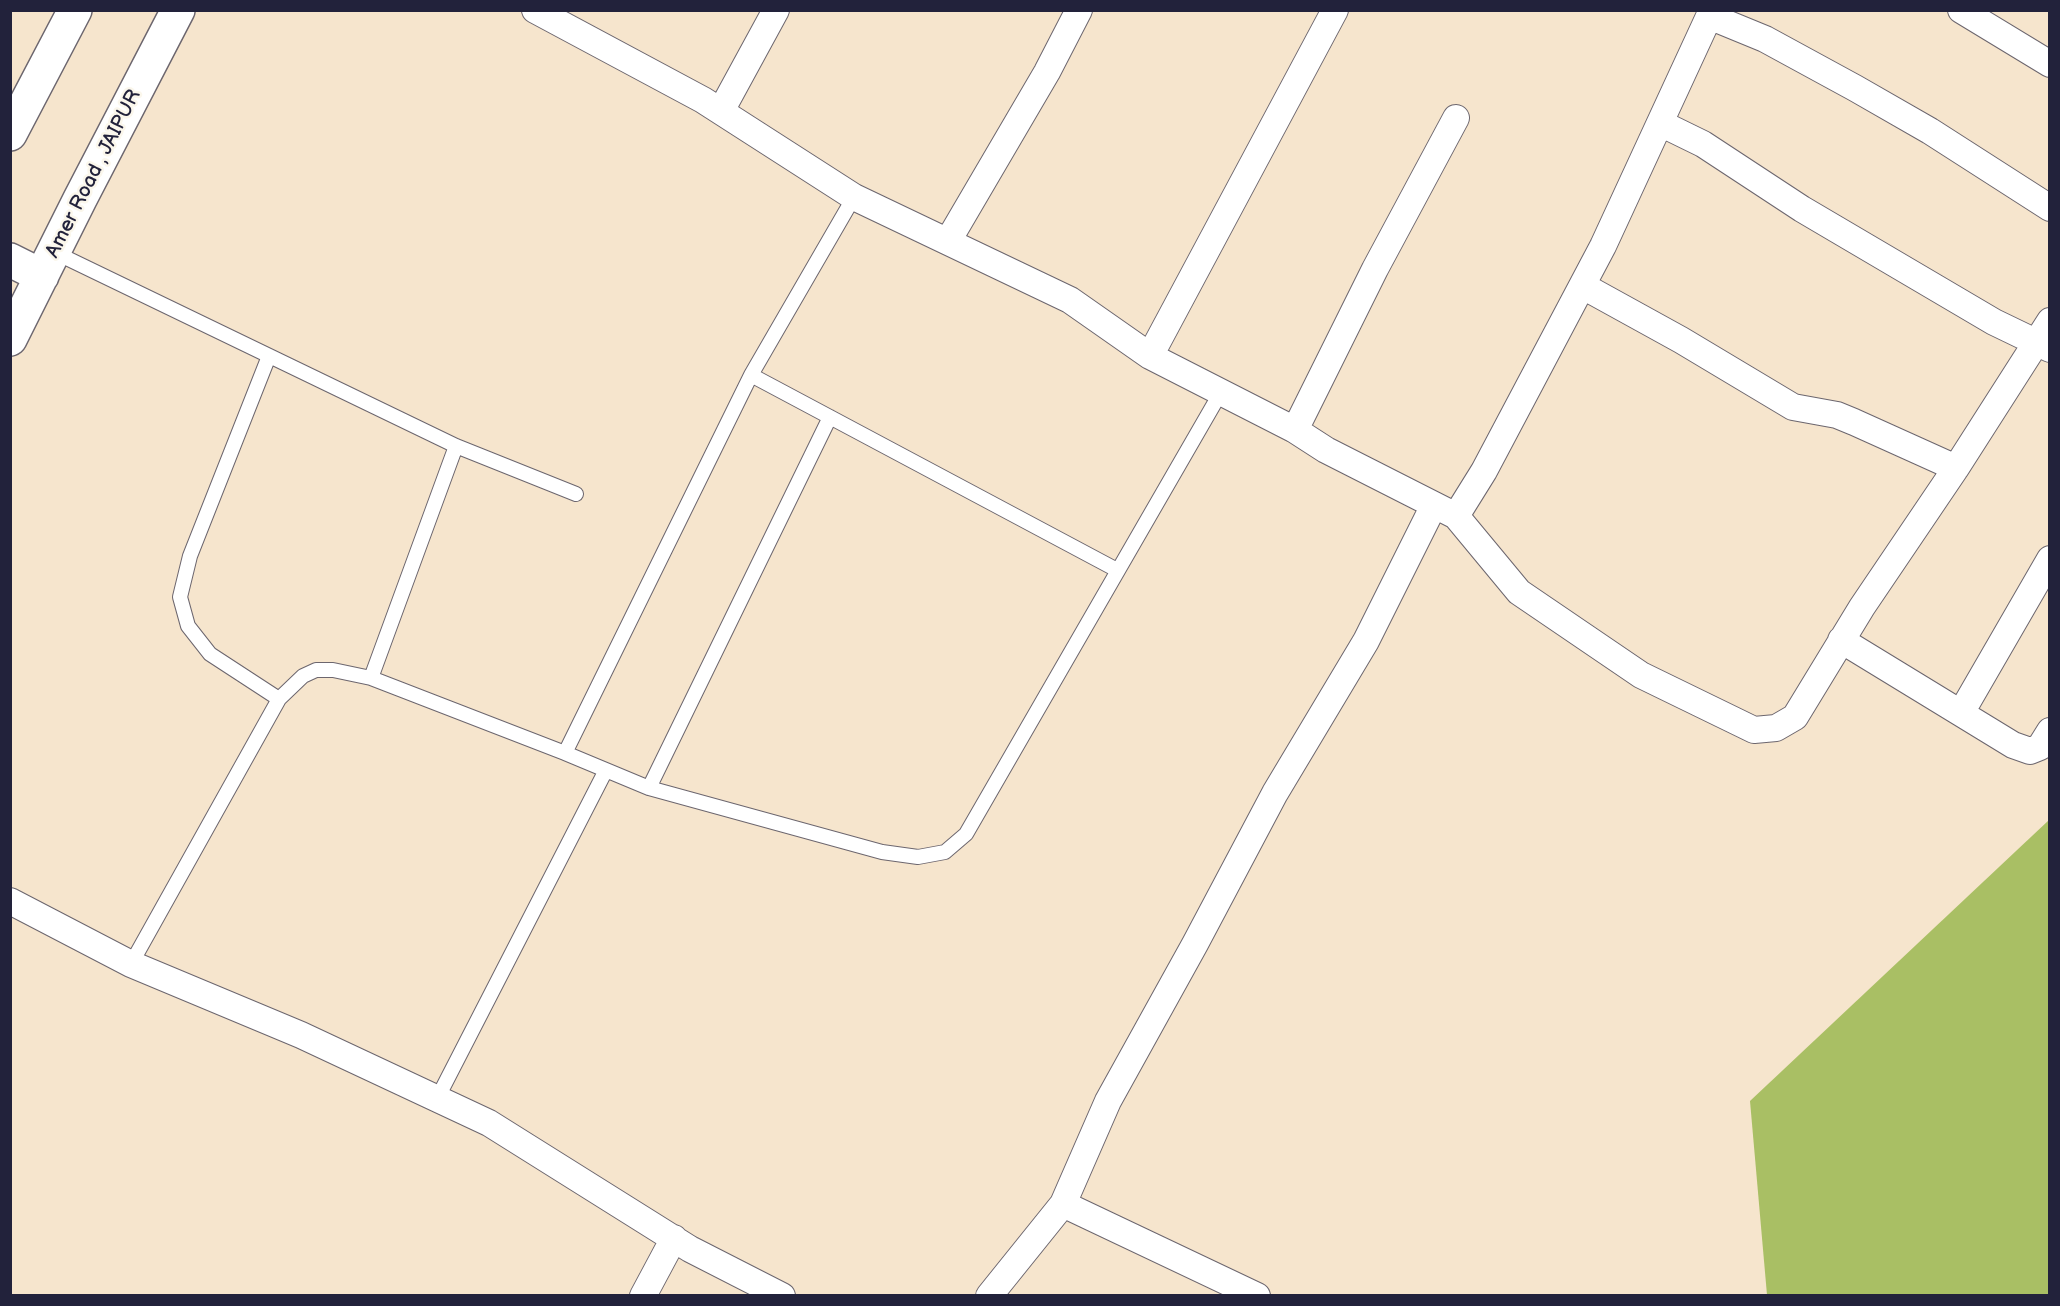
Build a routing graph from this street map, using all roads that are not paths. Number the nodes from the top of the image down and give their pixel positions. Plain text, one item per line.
1 (75, 10) edge
2 (178, 10) edge
3 (535, 10) edge
4 (776, 10) edge
5 (1078, 10) edge
6 (1335, 10) edge
7 (1961, 10) edge
8 (1710, 13) edge
9 (2049, 64) edge
10 (721, 111) junction
11 (1456, 118) dead end
12 (1660, 123) junction
13 (10, 134) edge
14 (854, 197) junction
15 (2049, 208) edge
16 (948, 242) junction
17 (10, 260) edge
18 (48, 264) junction
19 (1583, 286) junction
20 (2045, 337) edge
21 (10, 339) edge
22 (269, 356) junction
23 (1150, 356) junction
24 (751, 375) junction
25 (1221, 392) junction
26 (830, 417) junction
27 (1295, 430) junction
28 (456, 447) junction
29 (1956, 468) junction
30 (576, 494) dead end
31 (1445, 510) junction
32 (2049, 559) edge
33 (1117, 570) junction
34 (1842, 640) junction
35 (371, 678) junction
36 (279, 699) junction
37 (1961, 713) junction
38 (2049, 731) edge
39 (565, 753) junction
40 (606, 770) junction
41 (649, 788) junction
42 (10, 901) edge
43 (131, 964) junction
44 (437, 1099) junction
45 (1063, 1204) junction
46 (674, 1238) junction
47 (643, 1296) edge
48 (782, 1296) edge
49 (989, 1296) edge
50 (1257, 1296) edge

1 - 13 main road
2 - 18 main road, Amer Road , JAIPUR
3 - 10 street
4 - 10 street
5 - 16 street
6 - 23 street
7 - 9 street
8 - 12 street
8 - 15 street
10 - 14 street
11 - 27 street
12 - 19 street
12 - 20 street
14 - 16 street
14 - 24 lane
16 - 23 street
17 - 18 main road
18 - 21 main road, Amer Road , JAIPUR
18 - 22 lane
19 - 29 street
19 - 31 street
20 - 29 street
22 - 28 lane
22 - 36 lane
23 - 25 street
24 - 26 lane
24 - 39 lane
25 - 27 street
25 - 33 lane
26 - 33 lane
26 - 41 lane
27 - 31 street
28 - 30 lane
28 - 35 lane
29 - 34 street
31 - 34 street
31 - 45 street
32 - 37 street
33 - 41 lane
34 - 37 street
35 - 36 lane
35 - 39 lane
36 - 43 lane
37 - 38 street
39 - 40 lane
40 - 41 lane
40 - 44 lane
42 - 43 street
43 - 44 street
44 - 46 street
45 - 49 street
45 - 50 street
46 - 47 street
46 - 48 street

